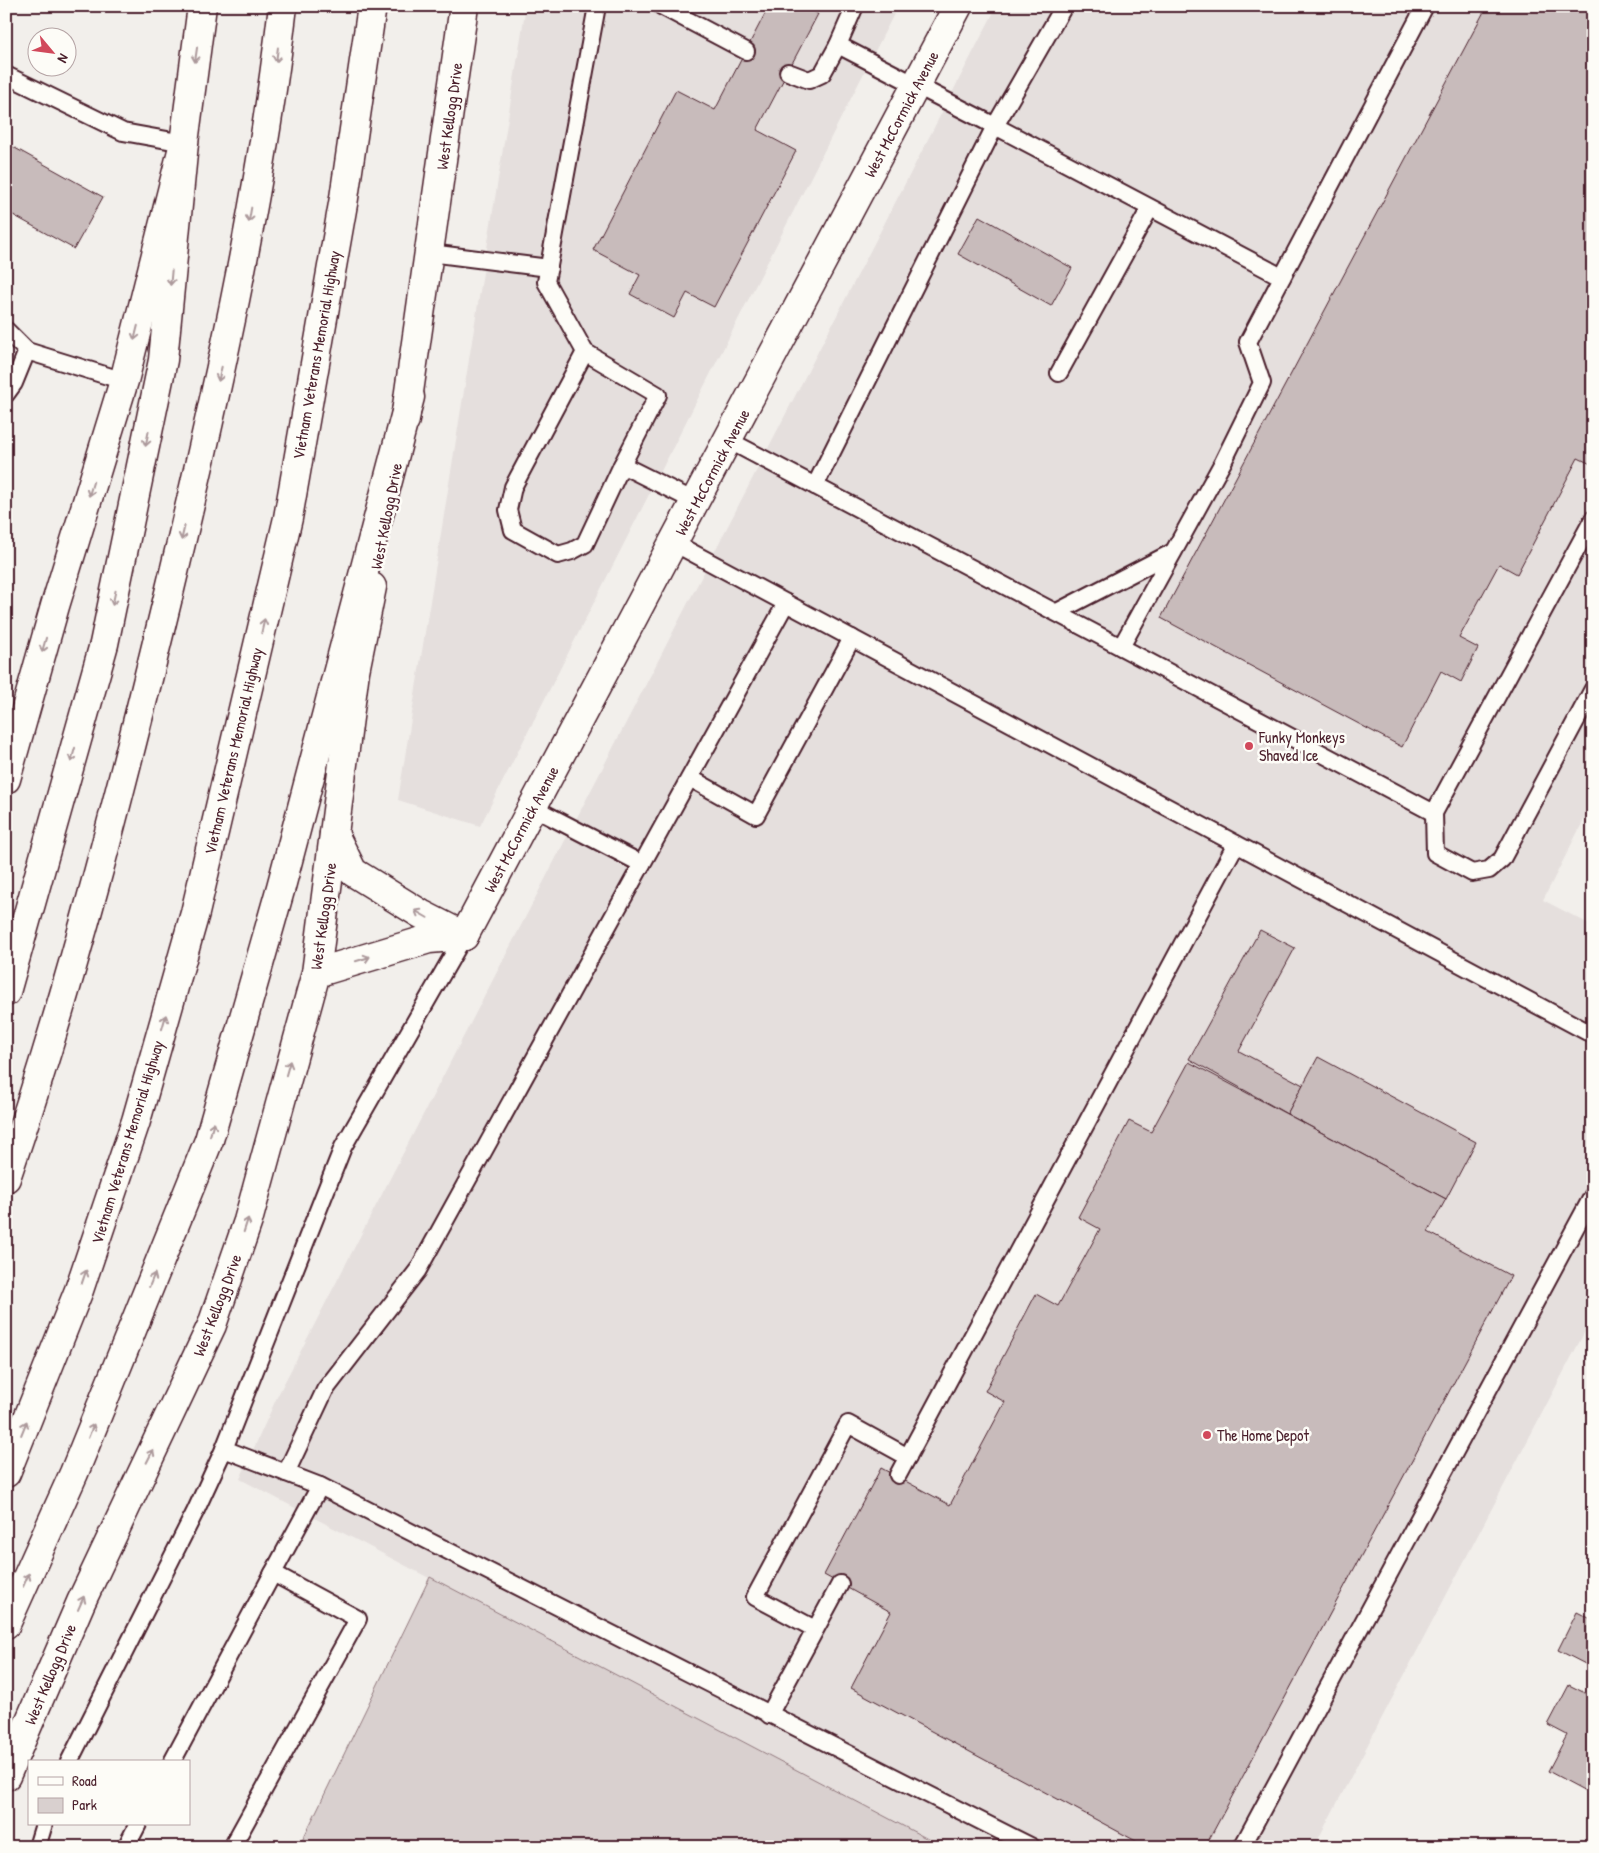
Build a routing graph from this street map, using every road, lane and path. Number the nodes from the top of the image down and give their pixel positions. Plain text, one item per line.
1 (202, 6) edge
2 (283, 6) edge
3 (372, 6) edge
4 (464, 6) edge
5 (598, 6) edge
6 (661, 6) edge
7 (855, 6) edge
8 (958, 6) edge
9 (1064, 6) edge
10 (1425, 6) edge
11 (838, 46) junction
12 (746, 51) dead end
13 (788, 72) dead end
14 (6, 75) edge
15 (917, 85) junction
16 (995, 126) junction
17 (184, 142) junction
18 (1150, 208) junction
19 (430, 253) junction
20 (549, 268) junction
21 (1282, 277) junction
22 (6, 330) edge
23 (27, 350) junction
24 (585, 352) junction
25 (1059, 373) dead end
26 (124, 381) junction
27 (6, 394) edge
28 (410, 397) junction
29 (728, 440) junction
30 (622, 466) junction
31 (815, 486) junction
32 (696, 502) junction
33 (1593, 519) edge
34 (674, 543) junction
35 (1173, 552) junction
36 (786, 603) junction
37 (1057, 612) junction
38 (852, 638) junction
39 (1121, 647) junction
40 (1593, 689) edge
41 (690, 778) junction
42 (6, 779) edge
43 (532, 807) junction
44 (1434, 813) junction
45 (334, 834) junction
46 (1236, 844) junction
47 (642, 864) junction
48 (464, 936) junction
49 (316, 973) junction
50 (6, 992) edge
51 (1593, 1034) edge
52 (6, 1178) edge
53 (1593, 1195) edge
54 (224, 1449) junction
55 (908, 1457) junction
56 (6, 1473) edge
57 (286, 1473) junction
58 (898, 1476) dead end
59 (320, 1486) junction
60 (273, 1573) junction
61 (840, 1584) dead end
62 (6, 1624) edge
63 (815, 1629) junction
64 (769, 1715) junction
65 (70, 1760) edge
66 (173, 1760) edge
67 (6, 1776) edge
68 (43, 1826) edge
69 (137, 1826) edge
70 (37, 1847) edge
71 (126, 1847) edge
72 (232, 1847) edge
73 (1032, 1847) edge
74 (1242, 1847) edge

1 -> 17 main road
2 -> 52 main road
56 -> 3 main road, Vietnam Veterans Memorial Highway
4 - 19 main road, West Kellogg Drive
5 - 20 lane
6 - 12 lane
7 - 11 lane
8 - 15 main road, West McCormick Avenue
9 - 16 lane
10 - 21 lane
11 - 13 lane
11 - 15 lane
14 - 17 lane
15 - 16 lane
15 - 29 main road, West McCormick Avenue
16 - 18 lane
16 - 31 lane
17 -> 26 main road
17 -> 50 main road
18 - 21 lane
18 - 25 lane
19 - 20 lane
19 - 28 main road, West Kellogg Drive
20 - 24 lane
21 - 35 lane
22 - 23 lane
23 - 26 lane
23 - 27 lane
24 - 30 lane
24 - 30 lane
26 -> 42 main road
28 - 45 main road, West Kellogg Drive
62 -> 28 main road
29 - 31 lane
29 - 32 main road, West McCormick Avenue
30 - 32 lane
31 - 37 lane
32 - 34 main road, West McCormick Avenue
33 - 44 lane
34 - 36 lane
34 - 43 main road, West McCormick Avenue
35 - 37 lane
35 - 39 lane
36 - 38 lane
36 - 41 lane
37 - 39 lane
38 - 41 lane
38 - 46 lane
39 - 44 lane
40 - 44 lane
41 - 47 lane
43 - 47 lane
43 - 48 main road, West McCormick Avenue
48 -> 45 main road
45 - 49 main road, West Kellogg Drive
46 - 51 lane
46 - 55 lane
47 - 57 lane
49 -> 48 main road
48 - 54 lane
67 -> 49 main road, West Kellogg Drive
53 - 74 lane
54 - 57 lane
54 - 65 lane
55 - 58 lane
55 - 63 lane
57 - 59 lane
59 - 60 lane
59 - 64 lane
60 - 66 lane
60 - 72 lane
61 - 63 lane
63 - 64 lane
64 - 73 lane
68 - 70 lane
69 - 71 lane

